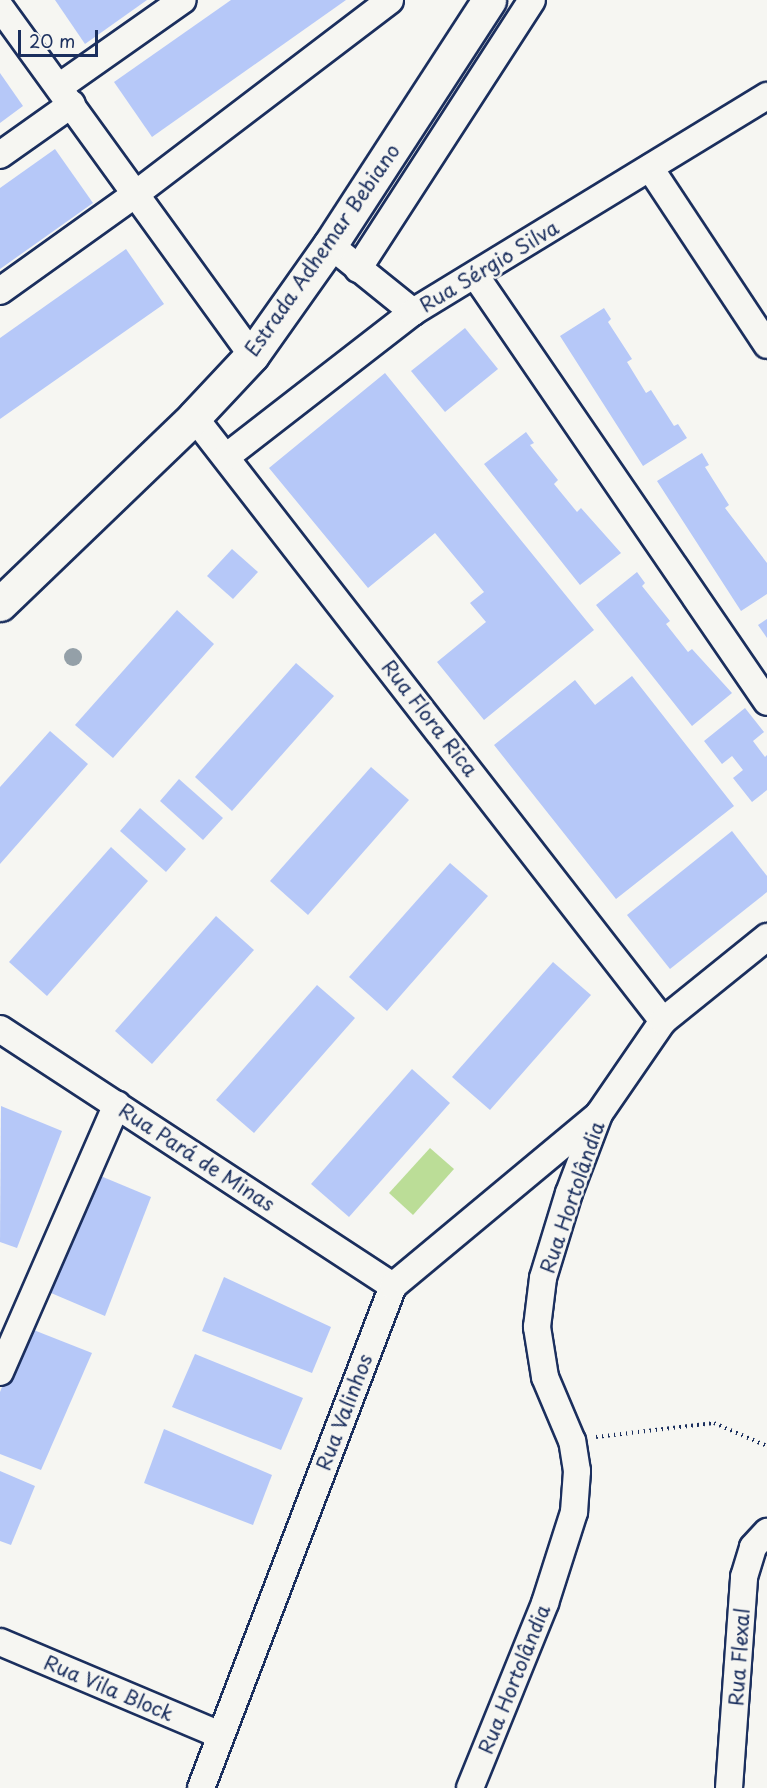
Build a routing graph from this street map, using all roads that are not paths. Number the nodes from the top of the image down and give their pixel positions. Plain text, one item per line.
1 (183, 0) edge
2 (390, 0) edge
3 (489, 0) edge
4 (532, 0) edge
5 (0, 7) edge
6 (65, 96) junction
7 (767, 96) edge
8 (0, 155) edge
9 (650, 168) junction
10 (137, 193) junction
11 (330, 245) junction
12 (358, 269) junction
13 (475, 275) junction
14 (0, 291) edge
15 (413, 312) junction
16 (767, 345) edge
17 (252, 355) junction
18 (194, 417) junction
19 (226, 457) junction
20 (0, 604) edge
21 (767, 702) edge
22 (767, 937) edge
23 (663, 1021) junction
24 (0, 1029) edge
25 (117, 1104) junction
26 (599, 1114) junction
27 (393, 1286) junction
28 (0, 1372) edge
29 (767, 1532) edge
30 (0, 1642) edge
31 (218, 1734) junction
32 (201, 1788) edge
33 (470, 1788) edge
34 (729, 1788) edge

1 - 6 street
2 - 10 street
3 - 11 main road, Estrada Adhemar Bebiano
4 - 12 street, Estrada Adhemar Bebiano
5 - 6 street
6 - 8 street
6 - 10 street
7 - 9 street, Rua Sérgio Silva
9 - 13 street, Rua Sérgio Silva
9 - 16 street
10 - 14 street
10 - 17 street
11 - 12 street
11 - 17 main road, Estrada Adhemar Bebiano
12 - 15 street
13 - 15 street, Rua Sérgio Silva
13 - 21 street
15 - 19 street, Rua Sérgio Silva
17 - 18 main road, Estrada Adhemar Bebiano
18 - 19 street, Rua Flora Rica
18 - 20 main road, Estrada Adhemar Bebiano
19 - 23 street, Rua Flora Rica
22 - 23 street, Rua Hortolândia
23 - 26 street, Rua Hortolândia
24 - 25 street, Rua Pará de Minas
25 - 27 street, Rua Pará de Minas
25 - 28 street
26 - 27 street, Rua Valinhos
26 - 33 street, Rua Hortolândia
27 - 31 street, Rua Valinhos
29 - 34 street, Rua Flexal
30 - 31 street, Rua Vila Block
31 - 32 street, Rua Valinhos

